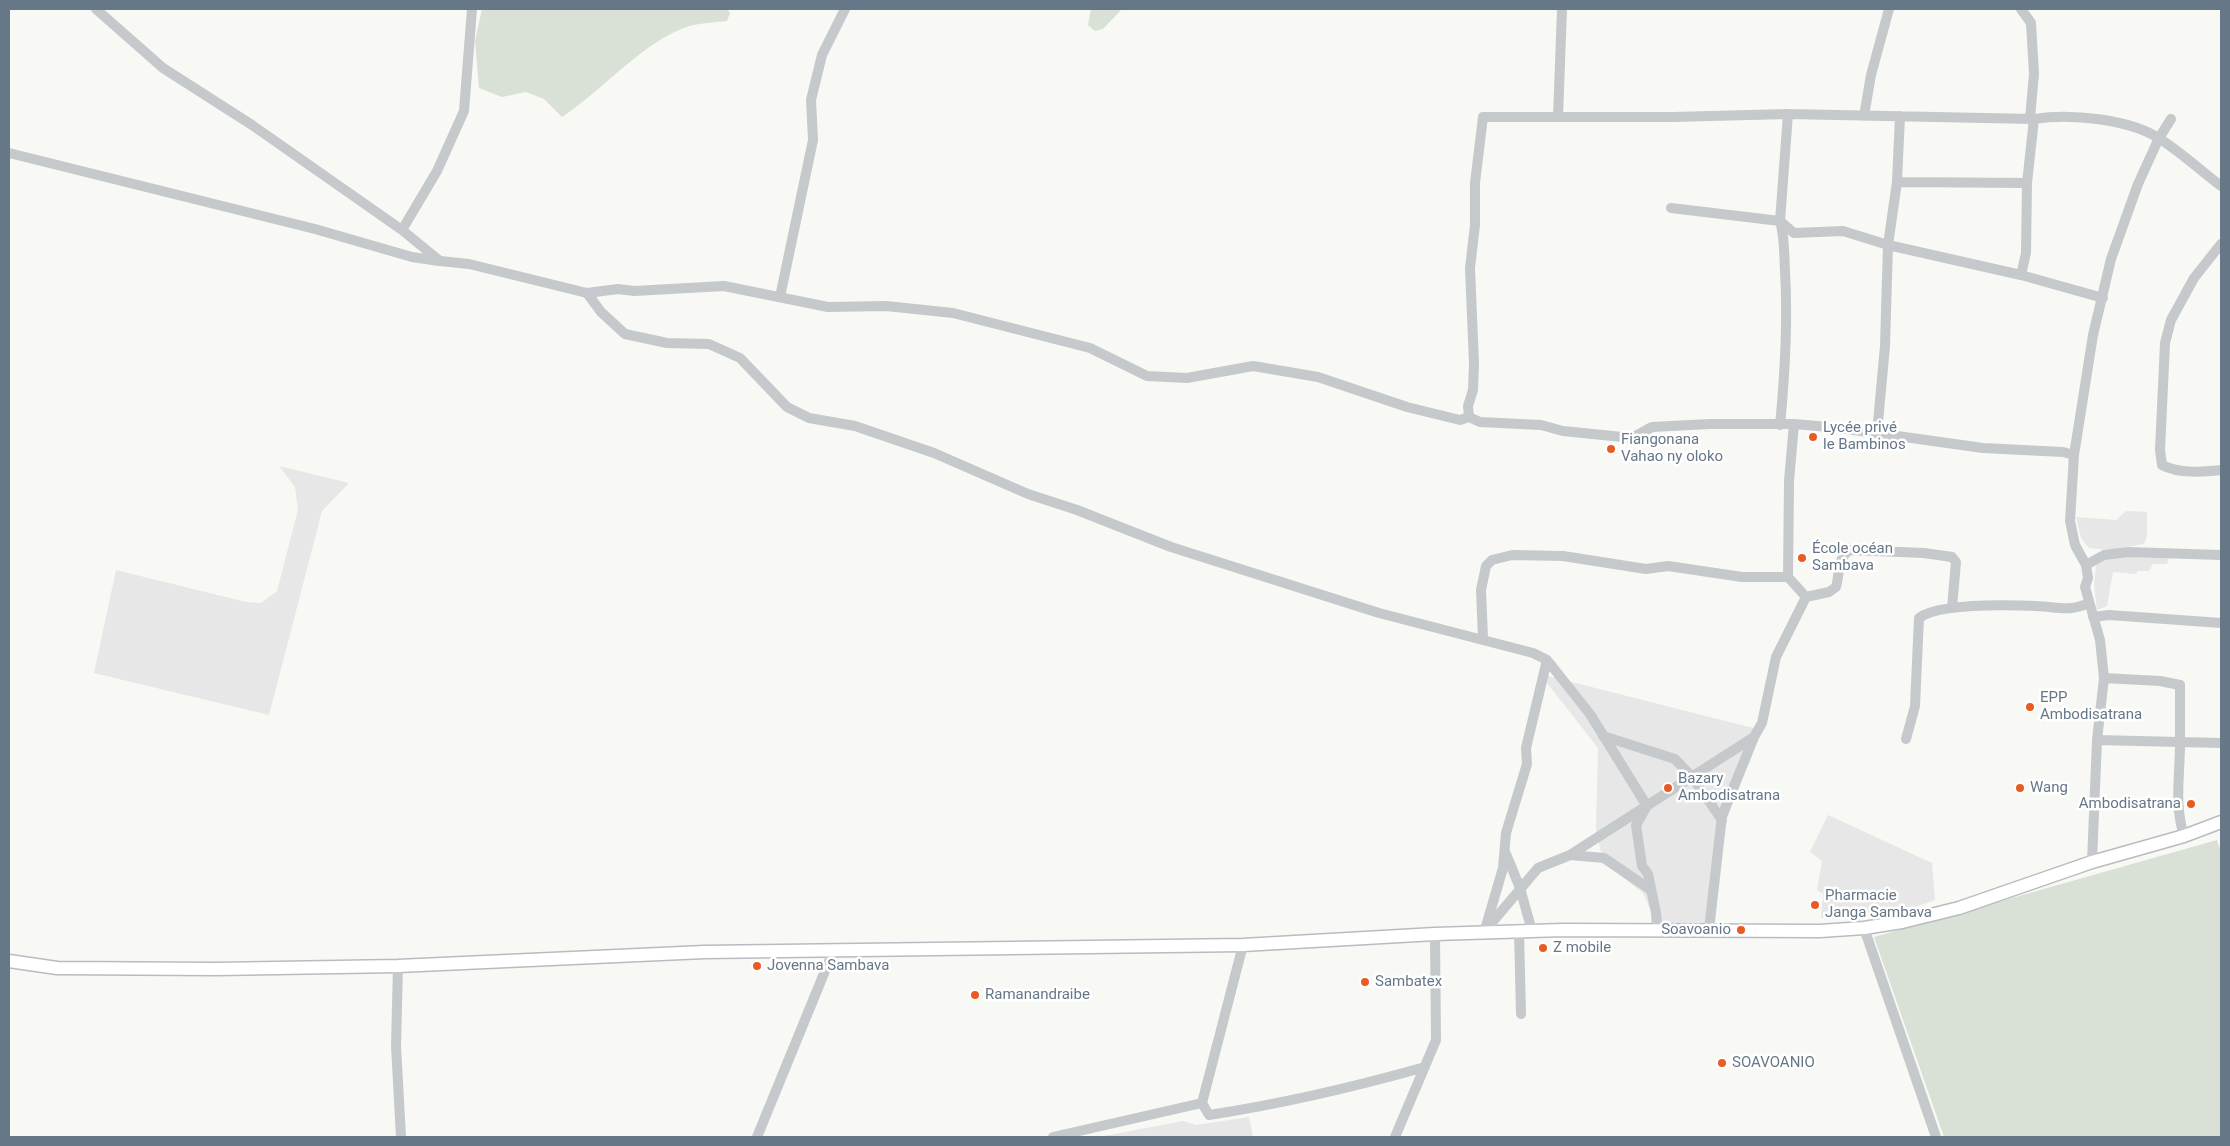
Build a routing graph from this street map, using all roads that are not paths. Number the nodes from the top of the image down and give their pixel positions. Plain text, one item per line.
1 (96, 9) edge
2 (472, 9) edge
3 (846, 9) edge
4 (1562, 9) edge
5 (1890, 9) edge
6 (2021, 9) edge
7 (1788, 114) junction
8 (1864, 116) junction
9 (1900, 116) junction
10 (1558, 117) junction
11 (2032, 118) junction
12 (2171, 119) dead end
13 (2159, 138) junction
14 (9, 153) edge
15 (1897, 182) junction
16 (2027, 184) junction
17 (2221, 186) edge
18 (1671, 208) dead end
19 (1780, 221) junction
20 (402, 230) junction
21 (2221, 244) edge
22 (1888, 245) junction
23 (440, 261) junction
24 (2021, 275) junction
25 (587, 293) junction
26 (780, 298) junction
27 (2103, 298) junction
28 (1469, 417) junction
29 (1794, 424) junction
30 (1780, 426) junction
31 (1877, 433) junction
32 (2074, 455) junction
33 (2221, 470) edge
34 (2221, 555) edge
35 (2086, 565) junction
36 (1788, 577) junction
37 (1806, 597) junction
38 (2089, 603) junction
39 (1952, 608) junction
40 (2092, 617) junction
41 (2221, 623) edge
42 (1483, 638) junction
43 (1547, 660) junction
44 (2104, 678) junction
45 (1603, 736) junction
46 (1754, 737) junction
47 (1906, 739) dead end
48 (2097, 740) junction
49 (2180, 742) junction
50 (2221, 743) edge
51 (1692, 777) junction
52 (1647, 806) junction
53 (1722, 820) junction
54 (2221, 822) edge
55 (2184, 836) junction
56 (1505, 854) junction
57 (1570, 855) junction
58 (2092, 862) junction
59 (1520, 888) junction
60 (1651, 890) junction
61 (1864, 928) junction
62 (1709, 929) junction
63 (1519, 931) junction
64 (1532, 931) junction
65 (1658, 931) junction
66 (1484, 933) junction
67 (1435, 934) junction
68 (1244, 944) junction
69 (834, 950) junction
70 (9, 961) edge
71 (398, 966) junction
72 (1521, 1014) dead end
73 (1425, 1068) junction
74 (1202, 1103) junction
75 (401, 1137) edge
76 (757, 1137) edge
77 (1053, 1137) edge
78 (1395, 1137) edge
79 (1936, 1137) edge

1 - 20 street
2 - 20 street
3 - 26 street
4 - 10 street
5 - 8 street
6 - 11 street
7 - 8 street
7 - 10 street
7 - 19 street
8 - 9 street
9 - 11 street
9 - 15 street
10 - 28 street
11 - 13 street
11 - 16 street
12 - 13 street
13 - 17 street
13 - 27 street
14 - 23 street
15 - 16 street
15 - 22 street
16 - 24 street
18 - 19 street
19 - 22 street
19 - 30 street
20 - 23 street
21 - 33 street
22 - 24 street
22 - 31 street
23 - 25 street
24 - 27 street
25 - 26 street
25 - 42 street
26 - 28 street
27 - 32 street
28 - 30 street
29 - 30 street
29 - 31 street
29 - 36 street
31 - 32 street
32 - 35 street
34 - 35 street
35 - 38 street
36 - 37 street
36 - 42 street
37 - 39 street
37 - 46 street
38 - 39 street
38 - 40 street
39 - 47 street
40 - 41 street
40 - 44 street
42 - 43 street
43 - 45 street
43 - 56 street
44 - 48 street
44 - 49 street
45 - 51 street
45 - 52 street
46 - 51 street
46 - 53 street
48 - 49 street
48 - 58 street
49 - 50 street
49 - 55 street
51 - 52 street
51 - 53 street
52 - 57 street
52 - 60 street
53 - 62 street
54 - 55 main road
55 - 58 main road
56 - 59 street
56 - 66 street
57 - 59 street
57 - 60 street
58 - 61 main road
59 - 64 street
59 - 66 street
60 - 65 street
61 - 62 main road
61 - 79 street
62 - 65 main road
63 - 64 main road
63 - 66 main road
63 - 72 street
64 - 65 main road
66 - 67 main road
67 - 68 main road
67 - 73 street
68 - 69 main road
68 - 74 street
69 - 71 main road
69 - 76 street
70 - 71 main road
71 - 75 street
73 - 74 street
73 - 78 street
74 - 77 street

